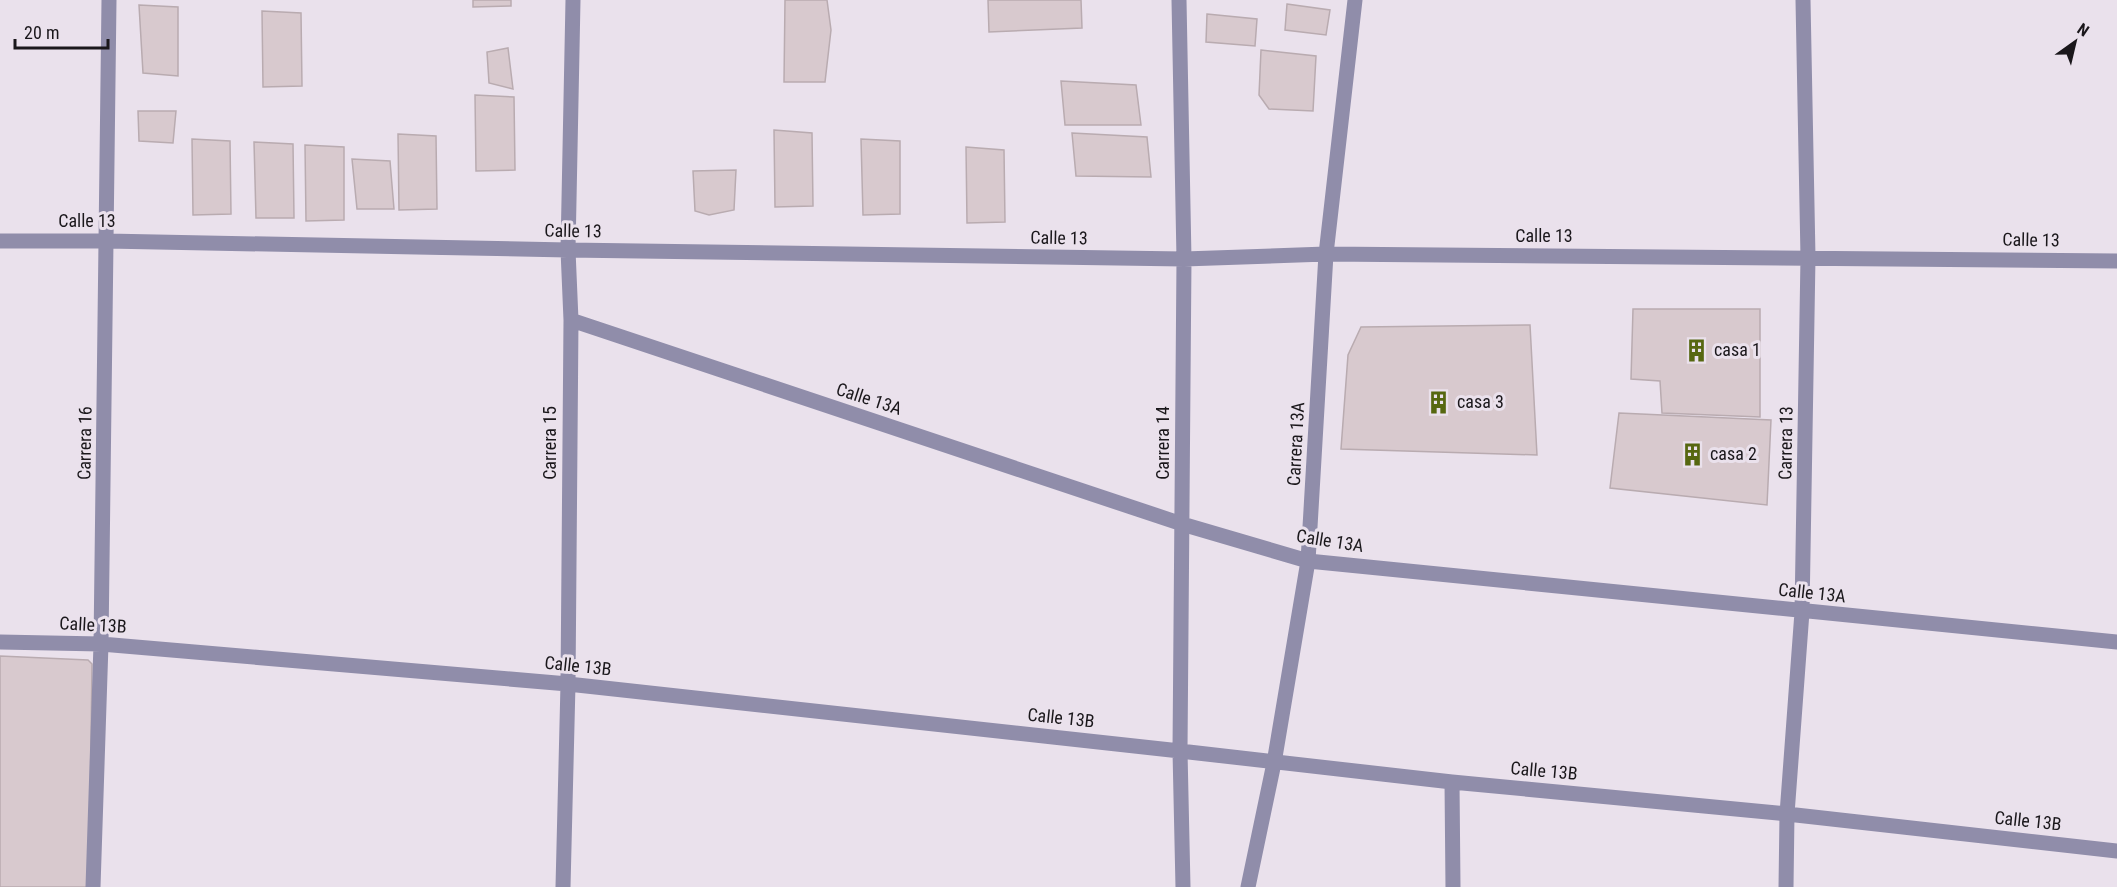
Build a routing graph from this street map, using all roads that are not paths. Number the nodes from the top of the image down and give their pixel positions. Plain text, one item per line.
1 (110, 0) edge
2 (573, 0) edge
3 (1179, 0) edge
4 (1355, 0) edge
5 (1803, 0) edge
6 (0, 241) edge
7 (107, 241) junction
8 (568, 250) junction
9 (1326, 254) junction
10 (1808, 257) junction
11 (1184, 260) junction
12 (2117, 261) edge
13 (571, 320) junction
14 (1182, 524) junction
15 (1308, 561) junction
16 (1802, 612) junction
17 (0, 642) edge
18 (2117, 642) edge
19 (101, 644) junction
20 (568, 684) junction
21 (1180, 751) junction
22 (1274, 763) junction
23 (1452, 782) junction
24 (1787, 814) junction
25 (2117, 851) edge
26 (93, 887) edge
27 (563, 887) edge
28 (1183, 887) edge
29 (1248, 887) edge
30 (1453, 887) edge
31 (1786, 887) edge

1 - 7 street, Carrera 16
2 - 8 street, Carrera 15
3 - 11 street, Carrera 14
4 - 9 street, Carrera 13A
5 - 10 street, Carrera 13
6 - 7 street, Calle 13
7 - 8 street, Calle 13
7 - 19 street, Carrera 16
8 - 11 street, Calle 13
8 - 13 street, Carrera 15
9 - 10 street, Calle 13
9 - 11 street, Calle 13
9 - 15 street, Carrera 13A
10 - 12 street, Calle 13
10 - 16 street, Carrera 13
11 - 14 street, Carrera 14
13 - 14 street, Calle 13A
13 - 20 street, Carrera 15
14 - 15 street, Calle 13A
14 - 21 street, Carrera 14
15 - 16 street, Calle 13A
15 - 22 street, Carrera 13A
16 - 18 street, Calle 13A
16 - 24 street, Carrera 13
17 - 19 street, Calle 13B
19 - 20 street, Calle 13B
19 - 26 street, Carrera 16
20 - 21 street, Calle 13B
20 - 27 street, Carrera 15
21 - 22 street, Calle 13B
21 - 28 street, Carrera 14
22 - 23 street, Calle 13B
22 - 29 street, Carrera 13A
23 - 24 street, Calle 13B
23 - 30 street
24 - 25 street, Calle 13B
24 - 31 street, Carrera 13

